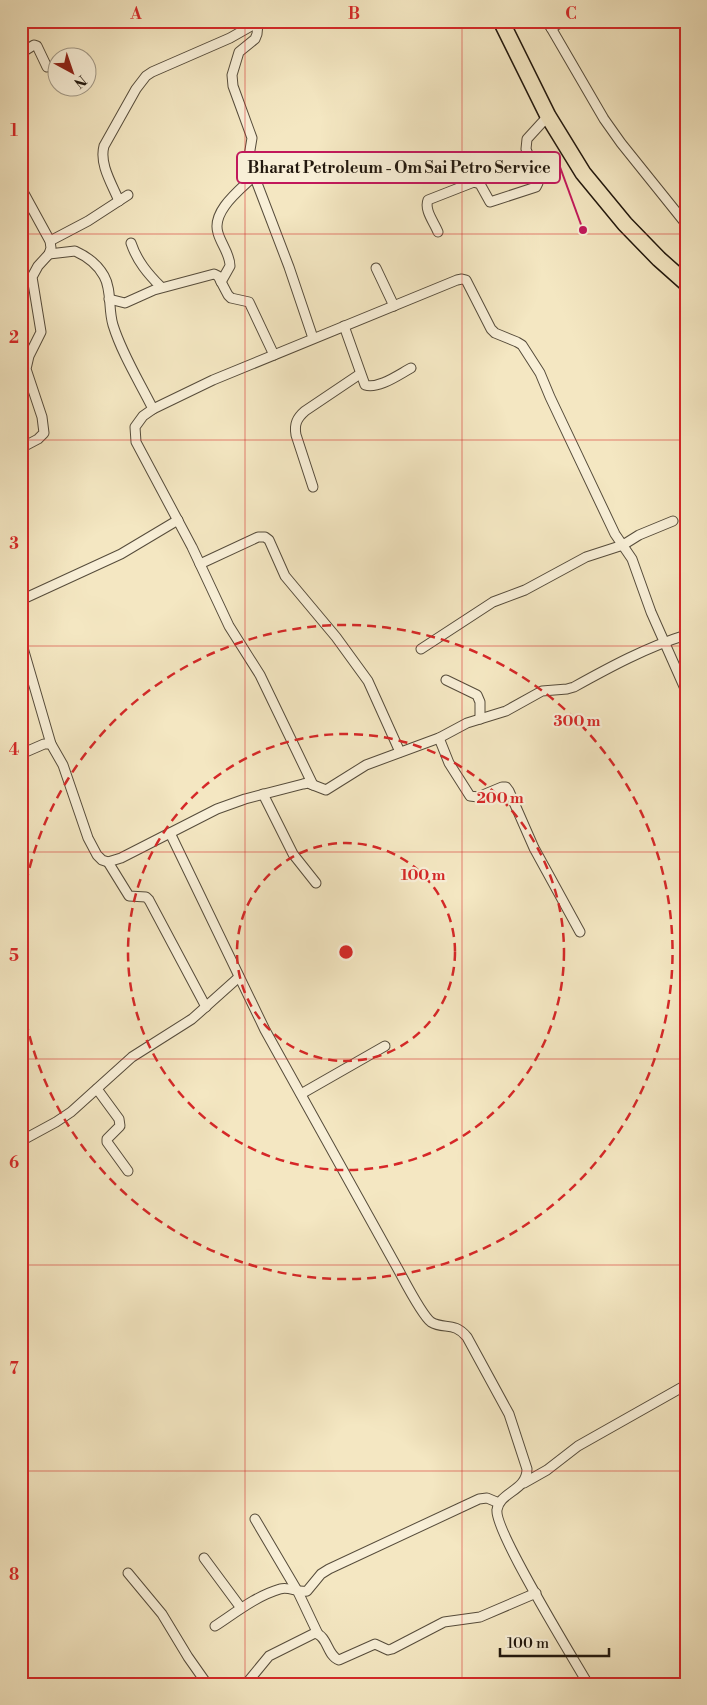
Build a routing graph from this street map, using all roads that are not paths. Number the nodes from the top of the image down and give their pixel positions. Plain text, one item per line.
1 (501, 21) edge
2 (511, 21) edge
3 (564, 21) edge
4 (259, 22) edge
5 (549, 25) edge
6 (21, 53) edge
7 (47, 67) dead end
8 (548, 116) junction
9 (254, 176) junction
10 (21, 188) edge
11 (128, 195) dead end
12 (119, 200) junction
13 (686, 224) edge
14 (438, 232) dead end
15 (50, 240) junction
16 (131, 243) dead end
17 (49, 254) junction
18 (376, 268) dead end
19 (686, 270) edge
20 (221, 282) junction
21 (686, 283) edge
22 (162, 288) junction
23 (109, 299) junction
24 (394, 306) junction
25 (344, 326) junction
26 (313, 338) junction
27 (274, 355) junction
28 (411, 368) dead end
29 (360, 374) junction
30 (153, 408) junction
31 (21, 448) edge
32 (313, 486) dead end
33 (178, 520) junction
34 (673, 521) dead end
35 (624, 545) junction
36 (200, 564) junction
37 (21, 600) edge
38 (686, 634) edge
39 (21, 641) edge
40 (665, 642) junction
41 (422, 649) dead end
42 (446, 680) dead end
43 (686, 691) edge
44 (480, 719) junction
45 (439, 738) junction
46 (51, 744) junction
47 (400, 752) junction
48 (21, 754) edge
49 (313, 785) junction
50 (263, 794) junction
51 (170, 833) junction
52 (108, 862) junction
53 (316, 883) dead end
54 (580, 932) dead end
55 (239, 978) junction
56 (206, 1007) junction
57 (385, 1046) dead end
58 (97, 1089) junction
59 (301, 1094) junction
60 (21, 1141) edge
61 (128, 1171) dead end
62 (21, 1224) edge
63 (21, 1233) edge
64 (686, 1386) edge
65 (522, 1484) junction
66 (499, 1503) junction
67 (255, 1518) dead end
68 (204, 1558) dead end
69 (128, 1573) dead end
70 (298, 1592) junction
71 (536, 1593) junction
72 (241, 1608) junction
73 (215, 1626) dead end
74 (318, 1634) junction
75 (207, 1684) edge
76 (246, 1684) edge
77 (588, 1684) edge

1 - 8 highway
2 - 19 highway
3 - 5 street
4 - 9 street
4 - 12 street
5 - 13 street
6 - 7 street
8 - 14 street
8 - 21 highway
9 - 20 street
9 - 26 street
10 - 15 street
11 - 12 street
12 - 15 street
15 - 17 street
16 - 22 street
17 - 23 street
17 - 31 street
18 - 24 street
20 - 22 street
20 - 27 street
22 - 23 street
23 - 30 street
24 - 25 street
24 - 35 street
25 - 26 street
25 - 29 street
26 - 27 street
27 - 30 street
28 - 29 street
29 - 32 street
30 - 33 street
33 - 36 street
33 - 37 street
34 - 35 street
35 - 40 street
35 - 41 street
36 - 47 street
36 - 49 street
38 - 40 street
39 - 46 street
40 - 43 street
40 - 44 street
42 - 44 street
44 - 45 street
45 - 47 street
45 - 54 street
46 - 48 street
46 - 52 street
47 - 49 street
49 - 50 street
50 - 51 street
50 - 53 street
51 - 52 street
51 - 55 street
52 - 56 street
55 - 56 street
55 - 59 street
56 - 58 street
57 - 59 street
58 - 60 street
58 - 61 street
59 - 65 street
62 - 63 street
64 - 65 street
65 - 66 street
66 - 70 street
66 - 71 street
67 - 70 street
68 - 72 street
69 - 75 street
70 - 72 street
70 - 74 street
71 - 74 street
71 - 77 street
72 - 73 street
74 - 76 street

